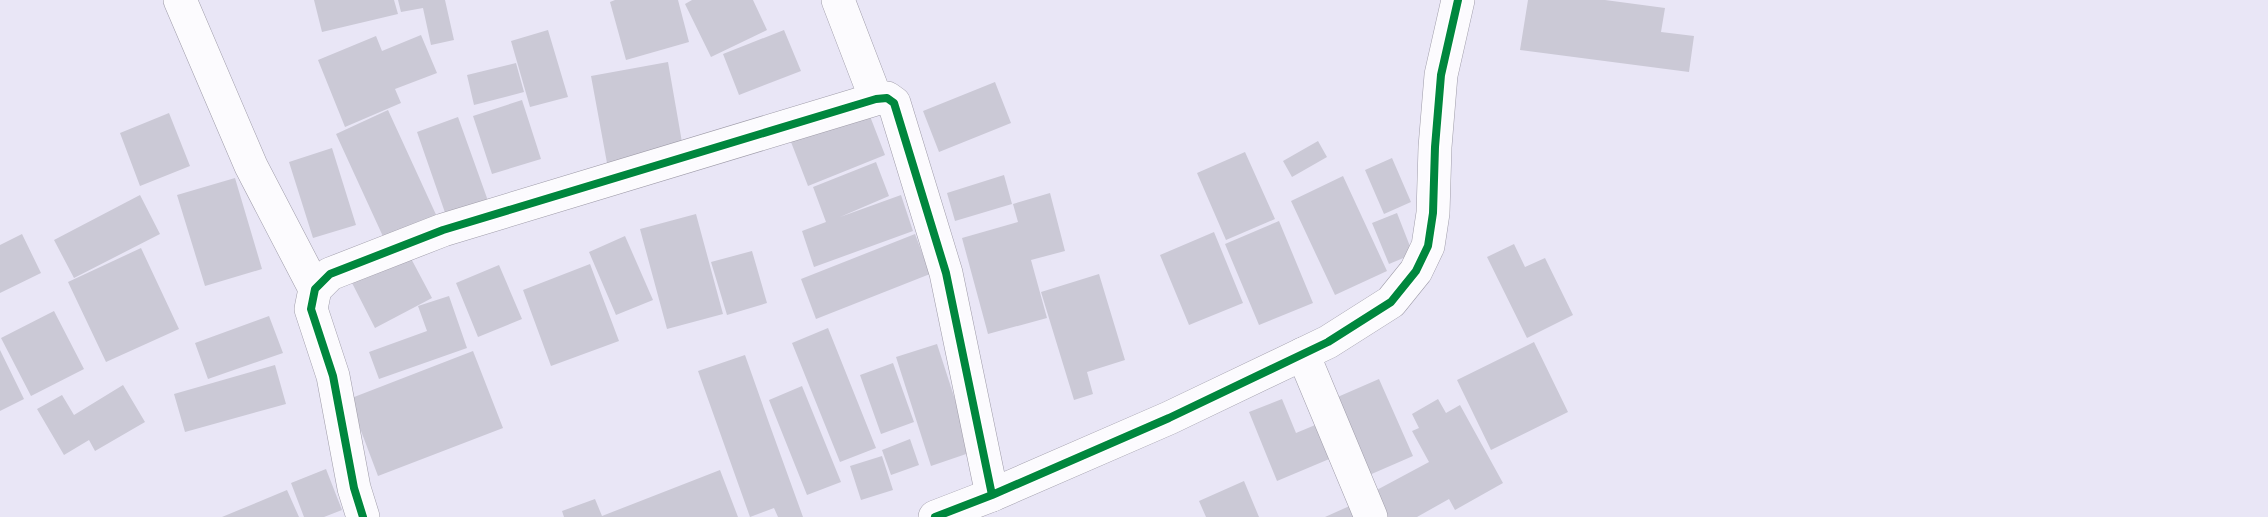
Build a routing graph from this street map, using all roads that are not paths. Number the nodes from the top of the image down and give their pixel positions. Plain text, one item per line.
1 (180, 0) edge
2 (838, 0) edge
3 (1458, 0) edge
4 (876, 99) junction
5 (315, 290) junction
6 (1303, 354) junction
7 (992, 495) junction
8 (363, 517) edge
9 (935, 517) edge
10 (1371, 517) edge

1 - 5 street
2 - 4 street
3 - 6 street
4 - 5 street
4 - 7 street
5 - 8 street
6 - 7 street
6 - 10 street
7 - 9 street

